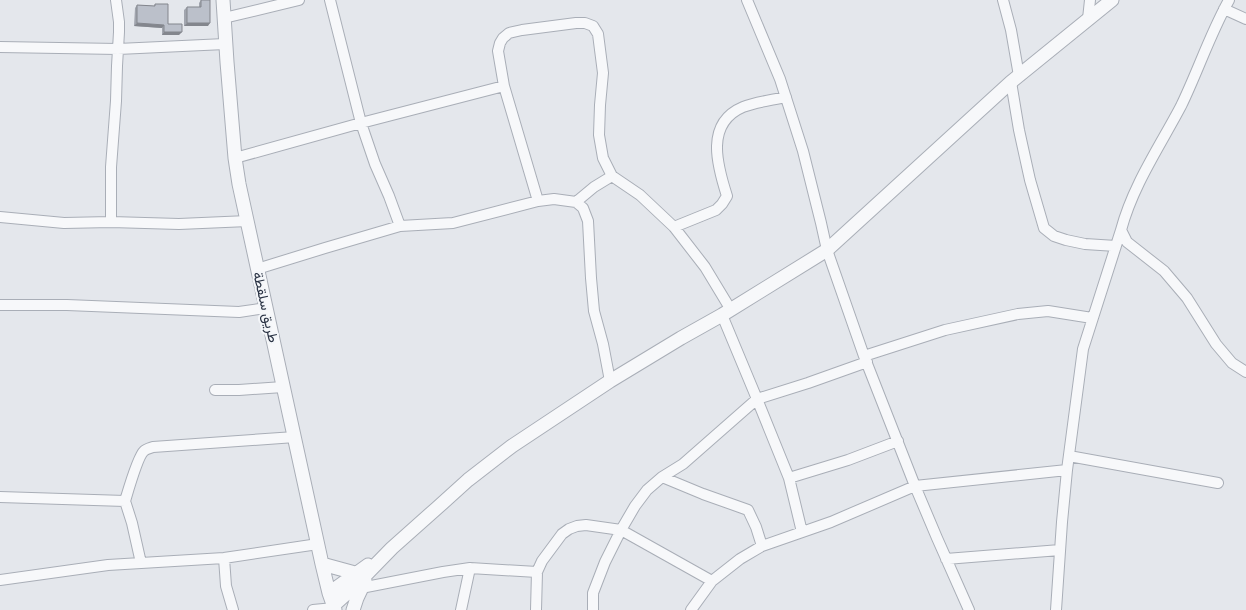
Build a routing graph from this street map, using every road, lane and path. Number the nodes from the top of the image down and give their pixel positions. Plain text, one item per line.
1 (116, 0) edge
2 (223, 0) edge
3 (299, 0) edge
4 (330, 0) edge
5 (747, 0) edge
6 (1003, 0) edge
7 (1090, 0) edge
8 (1112, 0) edge
9 (1229, 0) edge
10 (1224, 9) junction
11 (224, 18) junction
12 (1246, 18) edge
13 (1088, 19) junction
14 (225, 44) junction
15 (0, 47) edge
16 (118, 49) junction
17 (1015, 79) junction
18 (504, 86) junction
19 (786, 97) junction
20 (361, 123) junction
21 (235, 158) junction
22 (612, 176) junction
23 (538, 201) junction
24 (576, 202) junction
25 (0, 217) edge
26 (248, 221) junction
27 (111, 222) junction
28 (400, 226) junction
29 (674, 227) junction
30 (1121, 230) junction
31 (1116, 246) junction
32 (827, 250) junction
33 (258, 269) junction
34 (0, 305) edge
35 (266, 308) junction
36 (727, 313) junction
37 (1092, 318) junction
38 (865, 359) junction
39 (1246, 372) edge
40 (610, 381) junction
41 (283, 387) junction
42 (216, 390) dead end
43 (757, 399) junction
44 (295, 437) junction
45 (898, 441) junction
46 (1069, 456) junction
47 (1067, 470) junction
48 (662, 477) junction
49 (789, 478) junction
50 (1218, 482) dead end
51 (915, 486) junction
52 (0, 497) edge
53 (125, 501) junction
54 (621, 530) junction
55 (802, 532) junction
56 (318, 544) junction
57 (762, 546) junction
58 (392, 548) junction
59 (1060, 550) junction
60 (224, 558) junction
61 (946, 560) junction
62 (141, 563) junction
63 (322, 564) junction
64 (470, 568) junction
65 (373, 569) junction
66 (537, 572) junction
67 (355, 574) junction
68 (0, 580) edge
69 (712, 582) junction
70 (361, 588) junction
71 (329, 593) junction
72 (334, 608) edge
73 (232, 610) edge
74 (313, 610) edge
75 (353, 610) edge
76 (461, 610) edge
77 (536, 610) edge
78 (593, 610) edge
79 (691, 610) edge
80 (969, 610) edge
81 (1056, 610) edge

1 - 16 street
2 - 11 street, طريق سلقطة
3 - 11 street
4 - 20 street
5 - 19 street
6 - 17 street
7 - 13 street
8 - 13 street
9 - 10 street
10 - 12 street
10 - 30 street
11 - 14 street, طريق سلقطة
13 - 17 street
14 - 16 street
14 - 21 street, طريق سلقطة
15 - 16 street
16 - 27 street
17 - 31 street
17 - 32 street
18 - 20 street
18 - 22 street
18 - 23 street
19 - 29 street
19 - 32 street
20 - 21 street
20 - 28 street
21 - 26 street, طريق سلقطة
22 - 24 street
22 - 29 street
23 - 24 street
23 - 28 street
24 - 40 street
25 - 27 street
26 - 27 street
26 - 33 street, طريق سلقطة
28 - 33 street
29 - 36 street
30 - 31 street
30 - 39 street
31 - 37 street
32 - 36 street
32 - 38 street
33 - 35 street, طريق سلقطة
34 - 35 street
35 - 41 street, طريق سلقطة
36 - 40 street
36 - 43 street
37 - 38 street
37 - 46 street
38 - 43 street
38 - 45 street
40 - 58 street
41 - 42 street
41 - 44 street, طريق سلقطة
43 - 48 street
43 - 49 street
44 - 53 street
44 - 56 street, طريق سلقطة
45 - 49 street
45 - 51 street
46 - 47 street
46 - 50 street
47 - 51 street
47 - 59 street
48 - 54 street
48 - 57 street
49 - 55 street
51 - 55 street
51 - 61 street
52 - 53 street
53 - 62 street
54 - 66 street
54 - 69 street
54 - 78 street
55 - 57 street
56 - 60 street
56 - 63 street, طريق سلقطة
57 - 69 street
58 - 65 street
58 - 67 street
59 - 61 street
59 - 81 street
60 - 62 street
60 - 73 street
61 - 80 street
62 - 68 street
63 - 67 street
63 - 71 street, طريق سلقطة
64 - 66 street
64 - 70 street
64 - 76 street
65 - 70 street
65 - 72 street
66 - 77 street
67 - 71 street
69 - 79 street
70 - 75 street
71 - 72 street, طريق سلقطة
72 - 74 street

